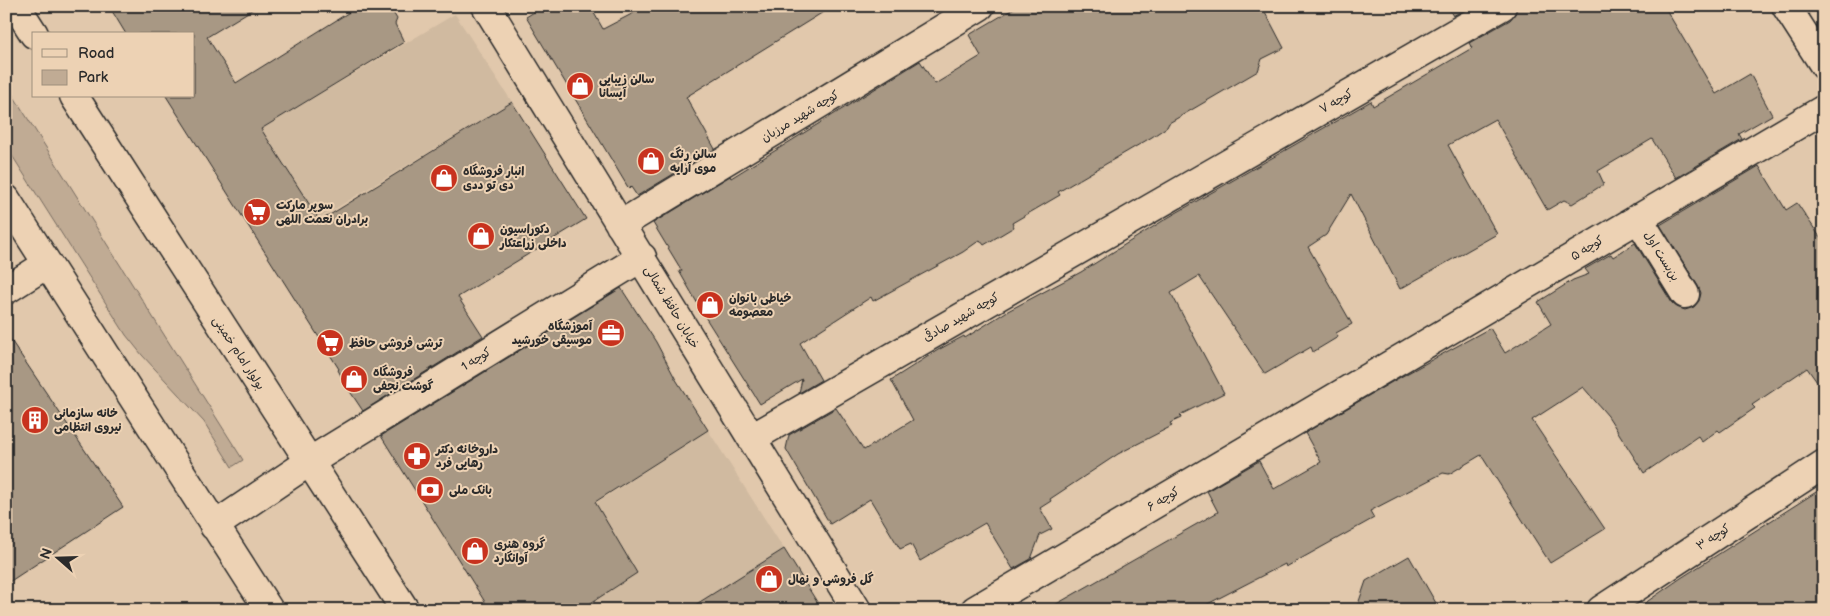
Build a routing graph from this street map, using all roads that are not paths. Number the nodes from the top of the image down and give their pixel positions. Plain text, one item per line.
1 (16, 6) edge
2 (486, 6) edge
3 (980, 6) edge
4 (1502, 6) edge
5 (1786, 6) edge
6 (33, 32) edge
7 (1824, 65) edge
8 (75, 98) edge
9 (1824, 109) edge
10 (1170, 196) joint
11 (6, 200) edge
12 (1638, 218) junction
13 (620, 225) junction
14 (642, 257) junction
15 (47, 264) junction
16 (6, 290) edge
17 (1686, 294) dead end
18 (1351, 388) joint
19 (752, 438) junction
20 (309, 462) junction
21 (1824, 464) edge
22 (214, 526) junction
23 (269, 610) edge
24 (405, 610) edge
25 (857, 610) edge
26 (975, 610) edge
27 (1601, 610) edge

1 - 6 street
2 - 13 street, خیابان حافظ شمالی
3 - 13 street, کوچه شهید مرزبان
4 - 10 street, کوچه ۷
5 - 7 street
8 - 20 street, بولوار امام خمینی
9 - 12 street, کوچه ۵
10 - 19 street, کوچه شهید صادقی
11 - 15 street
12 - 17 street, بن‌بست اول
12 - 18 street, کوچه ۵
13 - 14 street, خیابان حافظ شمالی
14 - 19 street, خیابان حافظ شمالی
14 - 20 street, کوچه 1
15 - 16 street
15 - 22 street
18 - 26 street, کوچه ۶
19 - 25 street, خیابان حافظ شمالی
20 - 22 street, کوچه 1
20 - 24 street, بولوار امام خمینی
21 - 27 street, کوچه ۳
22 - 23 street

